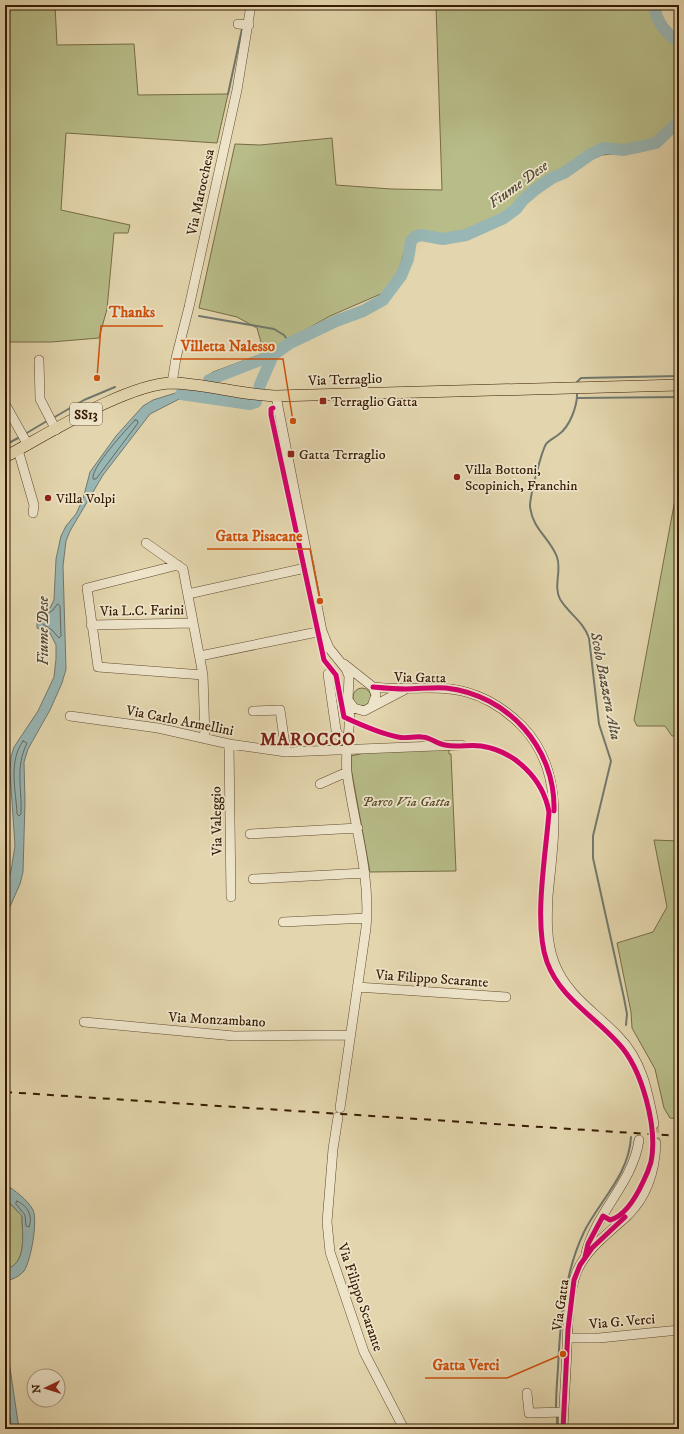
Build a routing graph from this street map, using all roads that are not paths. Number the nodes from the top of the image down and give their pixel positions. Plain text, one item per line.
1 (251, 5) edge
2 (238, 24) dead end
3 (249, 25) junction
4 (39, 360) dead end
5 (172, 383) junction
6 (679, 385) edge
7 (276, 396) junction
8 (5, 404) edge
9 (53, 422) junction
10 (23, 441) junction
11 (5, 457) edge
12 (32, 513) dead end
13 (146, 543) dead end
14 (178, 565) junction
15 (310, 567) junction
16 (188, 594) junction
17 (193, 623) junction
18 (91, 625) junction
19 (322, 631) junction
20 (200, 656) junction
21 (340, 661) junction
22 (328, 674) dead end
23 (203, 675) junction
24 (371, 685) junction
25 (406, 689) junction
26 (349, 696) junction
27 (371, 708) junction
28 (253, 711) dead end
29 (70, 716) dead end
30 (350, 728) junction
31 (205, 739) junction
32 (347, 740) junction
33 (229, 744) junction
34 (461, 745) dead end
35 (346, 750) junction
36 (286, 752) junction
37 (347, 772) junction
38 (320, 784) dead end
39 (358, 828) junction
40 (250, 834) dead end
41 (365, 873) junction
42 (253, 879) dead end
43 (232, 897) dead end
44 (367, 918) junction
45 (283, 922) dead end
46 (357, 987) junction
47 (506, 997) dead end
48 (84, 1022) dead end
49 (350, 1035) junction
50 (654, 1124) tunnel mouth
51 (639, 1140) dead end
52 (656, 1143) tunnel mouth
53 (600, 1221) junction
54 (610, 1230) junction
55 (585, 1257) junction
56 (679, 1330) edge
57 (568, 1338) junction
58 (527, 1393) dead end
59 (564, 1412) junction
60 (404, 1429) edge
61 (563, 1429) edge

1 - 3 street, Via Marocchesa
2 - 3 street
3 - 5 street, Via Marocchesa
4 - 9 street
5 - 7 main road, Via Terraglio / SS13
5 - 9 main road, Via Terraglio / SS13
6 - 7 main road, Via Terraglio
7 - 15 street
8 - 10 street
9 - 10 main road, Via Terraglio / SS13
10 - 11 main road, Via Terraglio / SS13
10 - 12 street
13 - 14 street
14 - 16 street
14 - 18 street
15 - 16 street
15 - 19 street
16 - 17 street
17 - 18 street, Via L.C. Farini
17 - 20 street
18 - 23 street
19 - 20 street
19 - 21 street
20 - 23 street
21 - 24 street
21 - 26 street
22 - 32 street
23 - 31 street
24 - 25 street, Via Gatta
24 - 26 street, Via Gatta
24 - 27 street, Via Gatta
25 - 27 street, Via Gatta
25 - 50 street, Via Gatta
26 - 27 street
26 - 30 street, Via Filippo Scarante
27 - 30 street
28 - 36 street
29 - 31 street, Via Carlo Armellini
30 - 32 street, Via Filippo Scarante
31 - 33 street, Via Carlo Armellini
32 - 35 street, Via Filippo Scarante
33 - 36 street, Via Carlo Armellini
33 - 43 street, Via Valeggio
34 - 35 street
35 - 36 street, Via Carlo Armellini
35 - 37 street, Via Filippo Scarante
37 - 38 street
37 - 39 street, Via Filippo Scarante
39 - 40 street
39 - 41 street, Via Filippo Scarante
41 - 42 street
41 - 44 street, Via Filippo Scarante
44 - 45 street
44 - 46 street, Via Filippo Scarante
46 - 47 street, Via Filippo Scarante
46 - 49 street, Via Filippo Scarante
48 - 49 street, Via Monzambano
49 - 60 street, Via Filippo Scarante
51 - 53 street, Via Gatta
52 - 54 street, Via Gatta
53 - 54 street
53 - 55 street, Via Gatta
54 - 55 street, Via Gatta
55 - 57 street, Via Gatta
56 - 57 street, Via G. Verci
57 - 59 street, Via Gatta
58 - 59 street
59 - 61 street, Via Gatta

